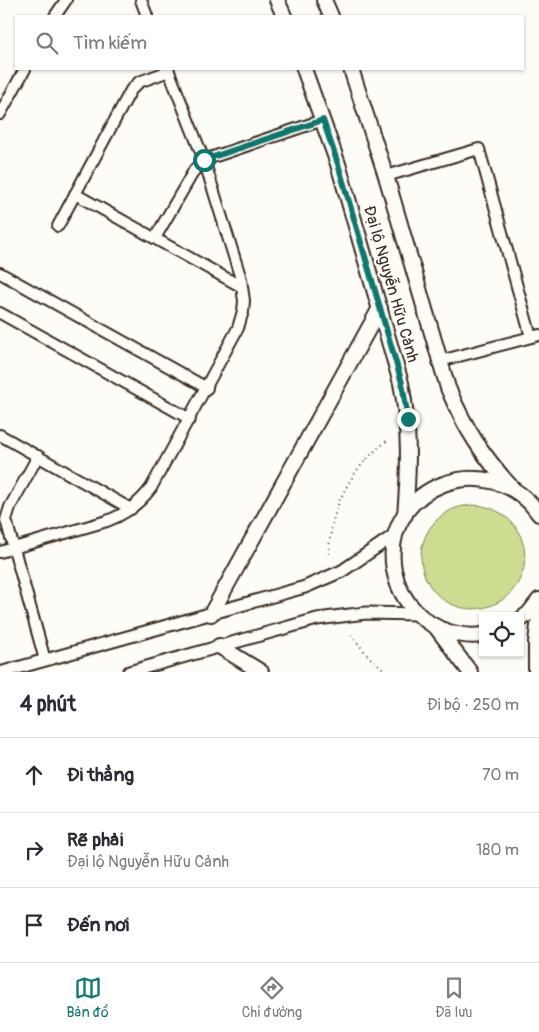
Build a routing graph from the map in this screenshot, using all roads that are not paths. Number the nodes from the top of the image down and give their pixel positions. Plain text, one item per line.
1 (66, 0) edge
2 (141, 0) edge
3 (277, 0) edge
4 (324, 0) edge
5 (56, 15) edge
6 (147, 15) edge
7 (284, 15) edge
8 (331, 15) edge
9 (24, 70) edge
10 (168, 70) edge
11 (304, 70) edge
12 (350, 70) edge
13 (0, 114) edge
14 (323, 120) junction
15 (204, 160) junction
16 (386, 176) junction
17 (75, 194) junction
18 (58, 226) dead end
19 (155, 238) junction
20 (0, 273) edge
21 (242, 287) junction
22 (380, 308) junction
23 (0, 313) edge
24 (535, 336) edge
25 (440, 361) junction
26 (207, 388) junction
27 (190, 419) junction
28 (0, 435) edge
29 (38, 456) junction
30 (513, 489) junction
31 (131, 509) junction
32 (539, 514) edge
33 (405, 515) junction
34 (396, 534) junction
35 (13, 548) junction
36 (0, 552) edge
37 (539, 600) edge
38 (210, 614) junction
39 (418, 614) junction
40 (524, 617) edge
41 (539, 617) edge
42 (436, 626) junction
43 (479, 635) edge
44 (219, 646) junction
45 (45, 660) junction
46 (152, 669) edge
47 (3, 672) edge
48 (130, 672) edge
49 (262, 672) edge
50 (470, 672) edge
51 (536, 672) edge

1 - 5 street
2 - 6 street
3 - 7 main road
4 - 8 main road
9 - 13 street
10 - 15 street
10 - 17 street
11 - 14 main road, Đại lộ Nguyễn Hữu Cảnh
12 - 16 main road, Đại lộ Nguyễn Hữu Cảnh
14 - 15 street
14 - 22 main road, Đại lộ Nguyễn Hữu Cảnh
15 - 19 street
15 - 21 street
16 - 24 street
16 - 25 main road, Đại lộ Nguyễn Hữu Cảnh
17 - 18 street
17 - 19 street
19 - 21 street
20 - 26 street
21 - 26 street
22 - 33 main road, Đại lộ Nguyễn Hữu Cảnh
22 - 38 main road
23 - 27 street
24 - 25 street
25 - 30 main road, Đại lộ Nguyễn Hữu Cảnh
26 - 27 street
27 - 31 street
28 - 29 street
29 - 31 street
29 - 35 street
30 - 32 main road
30 - 33 main road
31 - 35 street
33 - 34 main road
34 - 38 street
34 - 39 main road
35 - 36 street
35 - 45 street
37 - 40 main road
38 - 45 street
39 - 42 main road
39 - 44 street
41 - 51 main road
42 - 43 main road
42 - 50 main road
44 - 46 street
44 - 49 main road
45 - 47 street
46 - 48 street

